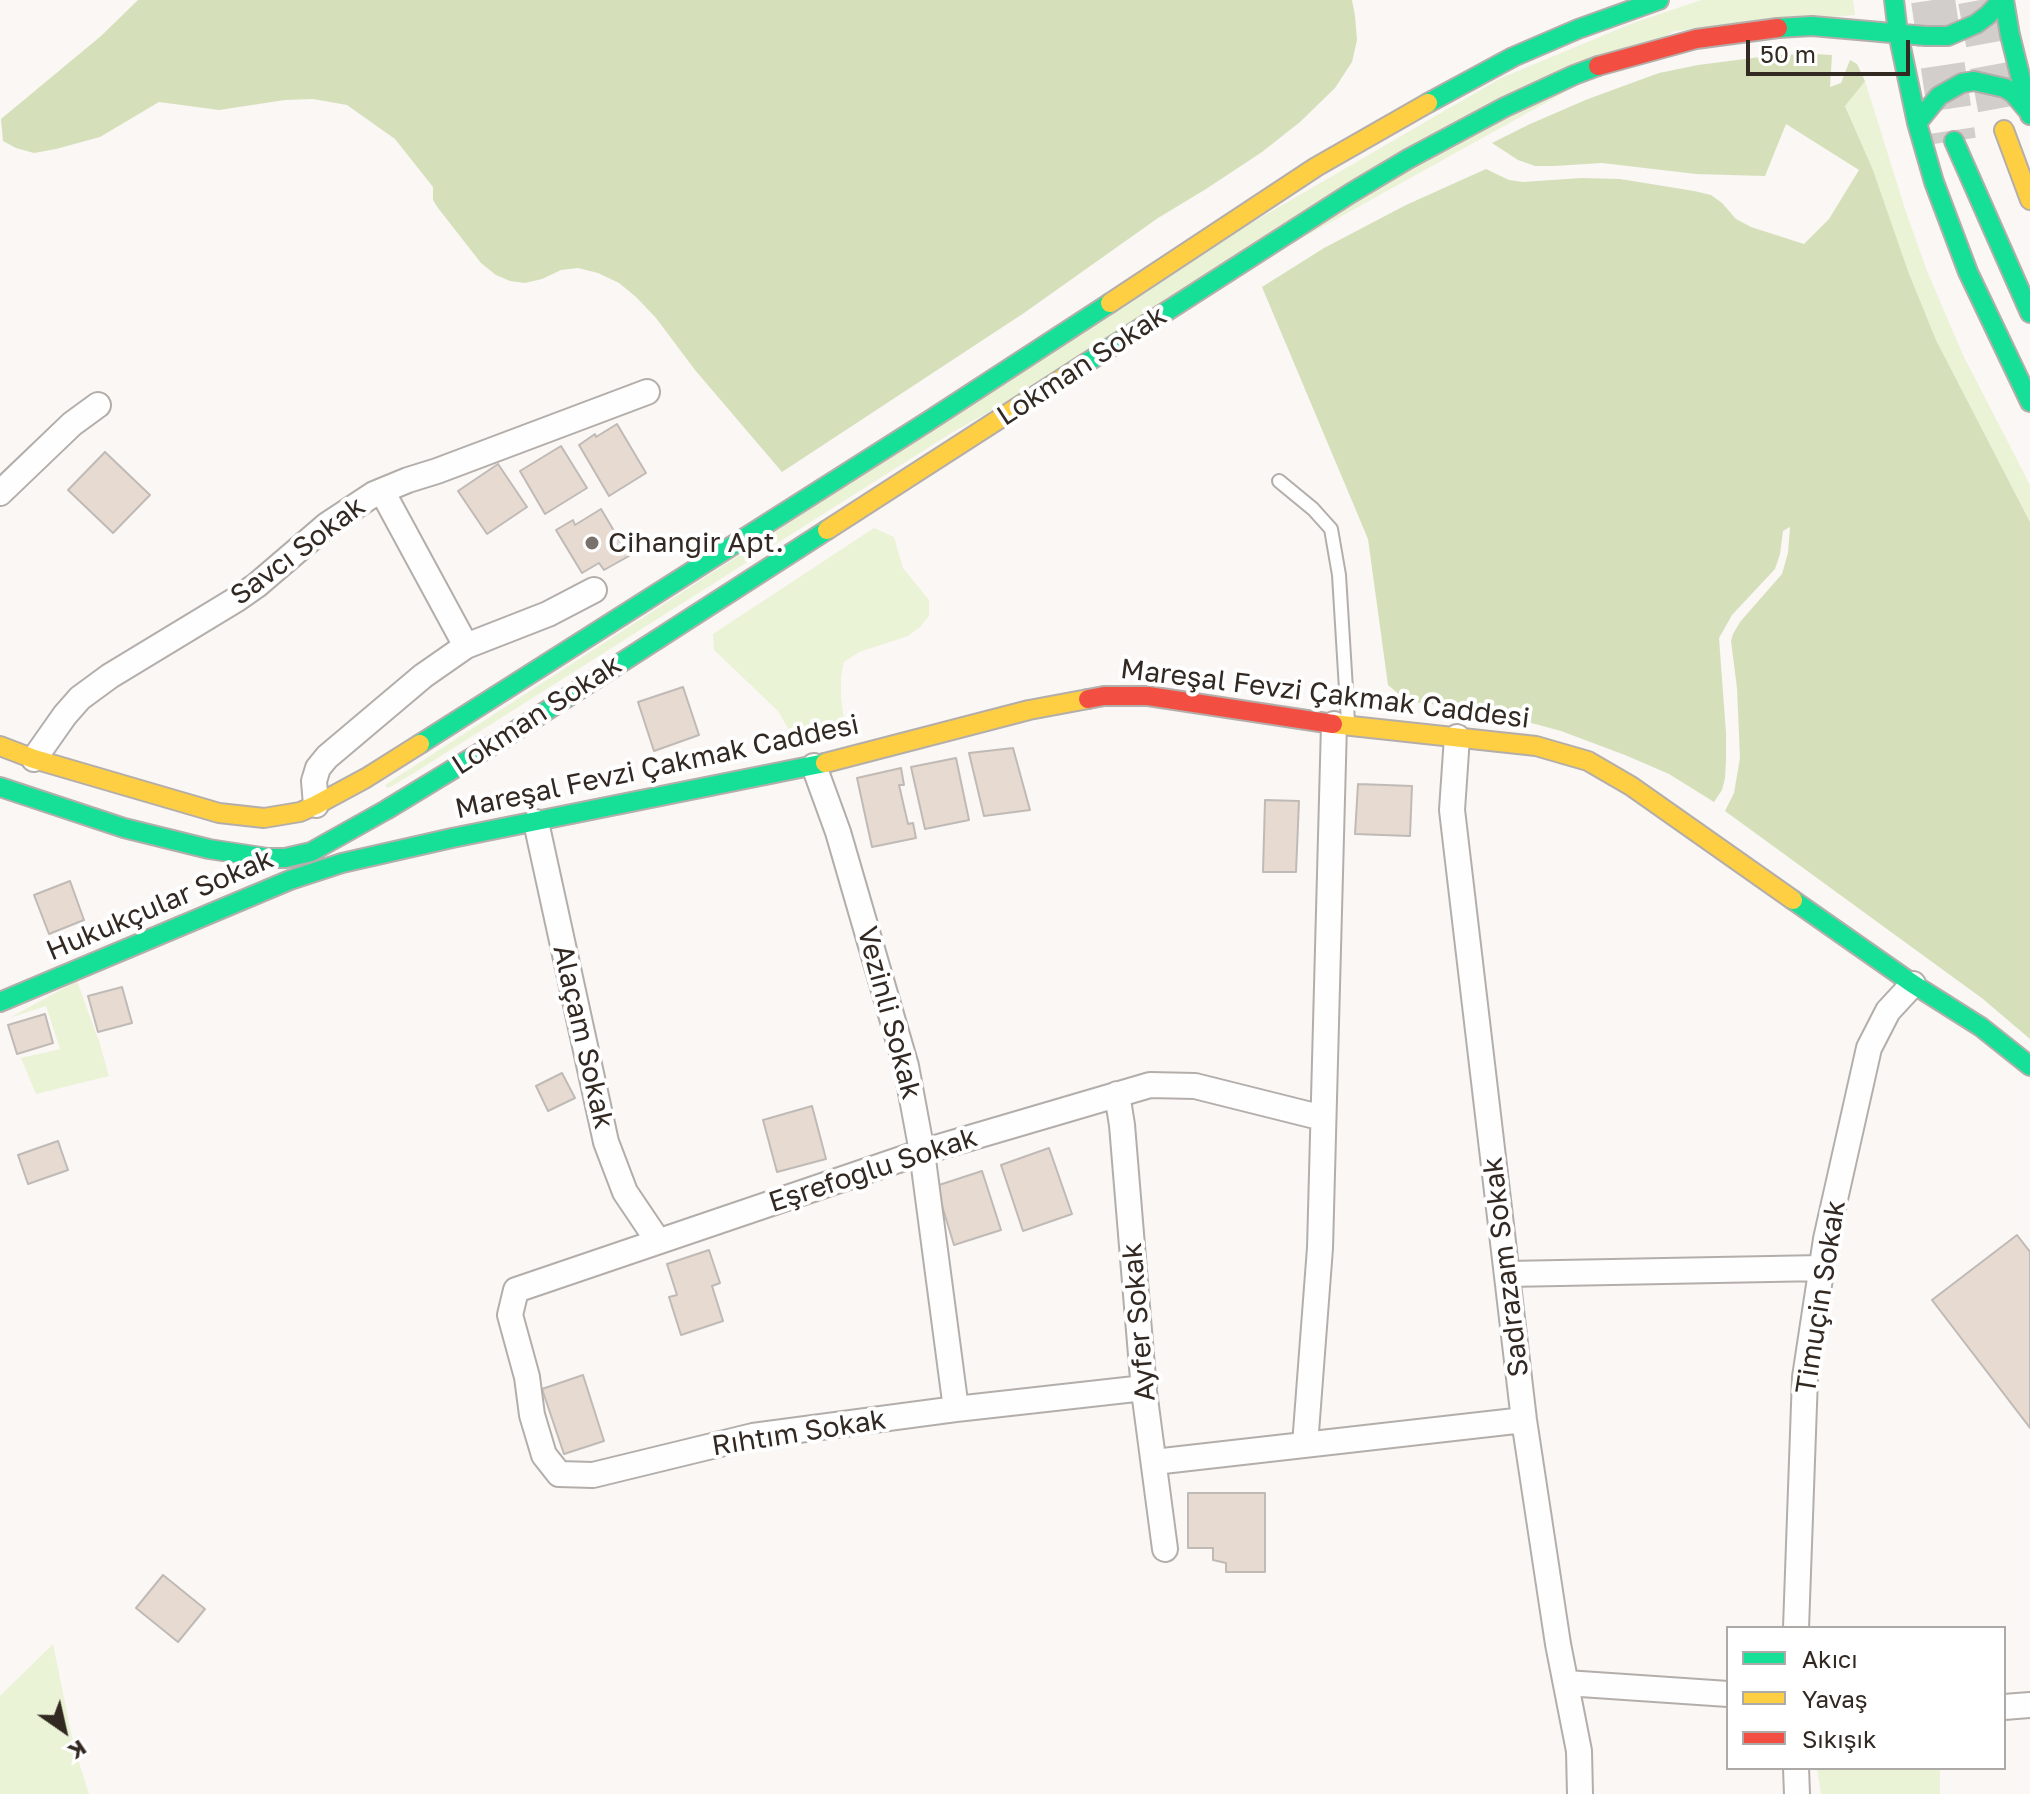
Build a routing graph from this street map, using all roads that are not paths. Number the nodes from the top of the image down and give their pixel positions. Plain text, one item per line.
1 (1659, 0) edge
2 (1894, 0) edge
3 (2003, 0) edge
4 (1891, 32) junction
5 (2030, 113) edge
6 (1917, 123) junction
7 (2004, 130) tunnel mouth
8 (1954, 141) tunnel mouth
9 (2030, 200) edge
10 (2030, 313) edge
11 (647, 392) dead end
12 (2030, 402) edge
13 (98, 405) dead end
14 (1279, 481) dead end
15 (382, 491) junction
16 (0, 493) edge
17 (594, 590) dead end
18 (466, 646) junction
19 (1341, 724) junction
20 (1457, 737) junction
21 (0, 746) edge
22 (34, 759) junction
23 (814, 766) junction
24 (0, 787) edge
25 (536, 822) junction
26 (324, 824) junction
27 (342, 863) junction
28 (1913, 984) junction
29 (0, 1002) edge
30 (2030, 1066) edge
31 (1117, 1094) junction
32 (1323, 1118) junction
33 (922, 1152) junction
34 (658, 1241) junction
35 (1822, 1268) junction
36 (1507, 1274) junction
37 (527, 1377) joint
38 (1144, 1388) junction
39 (956, 1409) junction
40 (1524, 1420) junction
41 (1305, 1445) junction
42 (1154, 1462) junction
43 (1165, 1549) dead end
44 (1796, 1626) edge
45 (1566, 1683) junction
46 (1726, 1694) edge
47 (2030, 1705) edge
48 (2006, 1707) edge
49 (1796, 1770) edge
50 (1580, 1794) edge
51 (1797, 1794) edge

1 - 26 main road, Lokman Sokak
2 - 4 main road
3 - 4 main road, Lokman Sokak
3 - 5 main road
4 - 6 main road
4 - 26 main road, Lokman Sokak
5 - 6 main road
6 - 12 main road
7 - 9 main road
8 - 10 main road
11 - 15 street, Savcı Sokak
13 - 16 street
14 - 19 lane
15 - 18 street
15 - 22 street, Savcı Sokak
17 - 18 street
18 - 26 street
19 - 20 main road, Mareşal Fevzi Çakmak Caddesi
19 - 23 main road, Mareşal Fevzi Çakmak Caddesi
19 - 32 street
20 - 28 main road, Mareşal Fevzi Çakmak Caddesi
20 - 36 street, Sadrazam Sokak
21 - 22 main road
22 - 26 main road
23 - 25 main road, Mareşal Fevzi Çakmak Caddesi
23 - 33 street, Vezinli Sokak
24 - 26 main road
25 - 27 main road, Mareşal Fevzi Çakmak Caddesi
25 - 34 street, Alaçam Sokak
26 - 27 main road
27 - 29 main road, Hukukçular Sokak
28 - 30 main road, Mareşal Fevzi Çakmak Caddesi
28 - 35 street, Timuçin Sokak
31 - 32 street, Eşrefoğlu Sokak
31 - 33 street, Eşrefoğlu Sokak
31 - 38 street, Ayfer Sokak
32 - 41 street
33 - 34 street, Eşrefoğlu Sokak
33 - 39 street, Vezinli Sokak
34 - 37 street, Eşrefoğlu Sokak
35 - 36 street
35 - 44 street, Timuçin Sokak
36 - 40 street, Sadrazam Sokak
37 - 39 street, Rıhtım Sokak
38 - 39 street, Rıhtım Sokak
38 - 42 street, Ayfer Sokak
40 - 41 street
40 - 45 street, Sadrazam Sokak
41 - 42 street
42 - 43 street, Ayfer Sokak
45 - 46 street
45 - 50 street, Sadrazam Sokak
47 - 48 street
49 - 51 street

